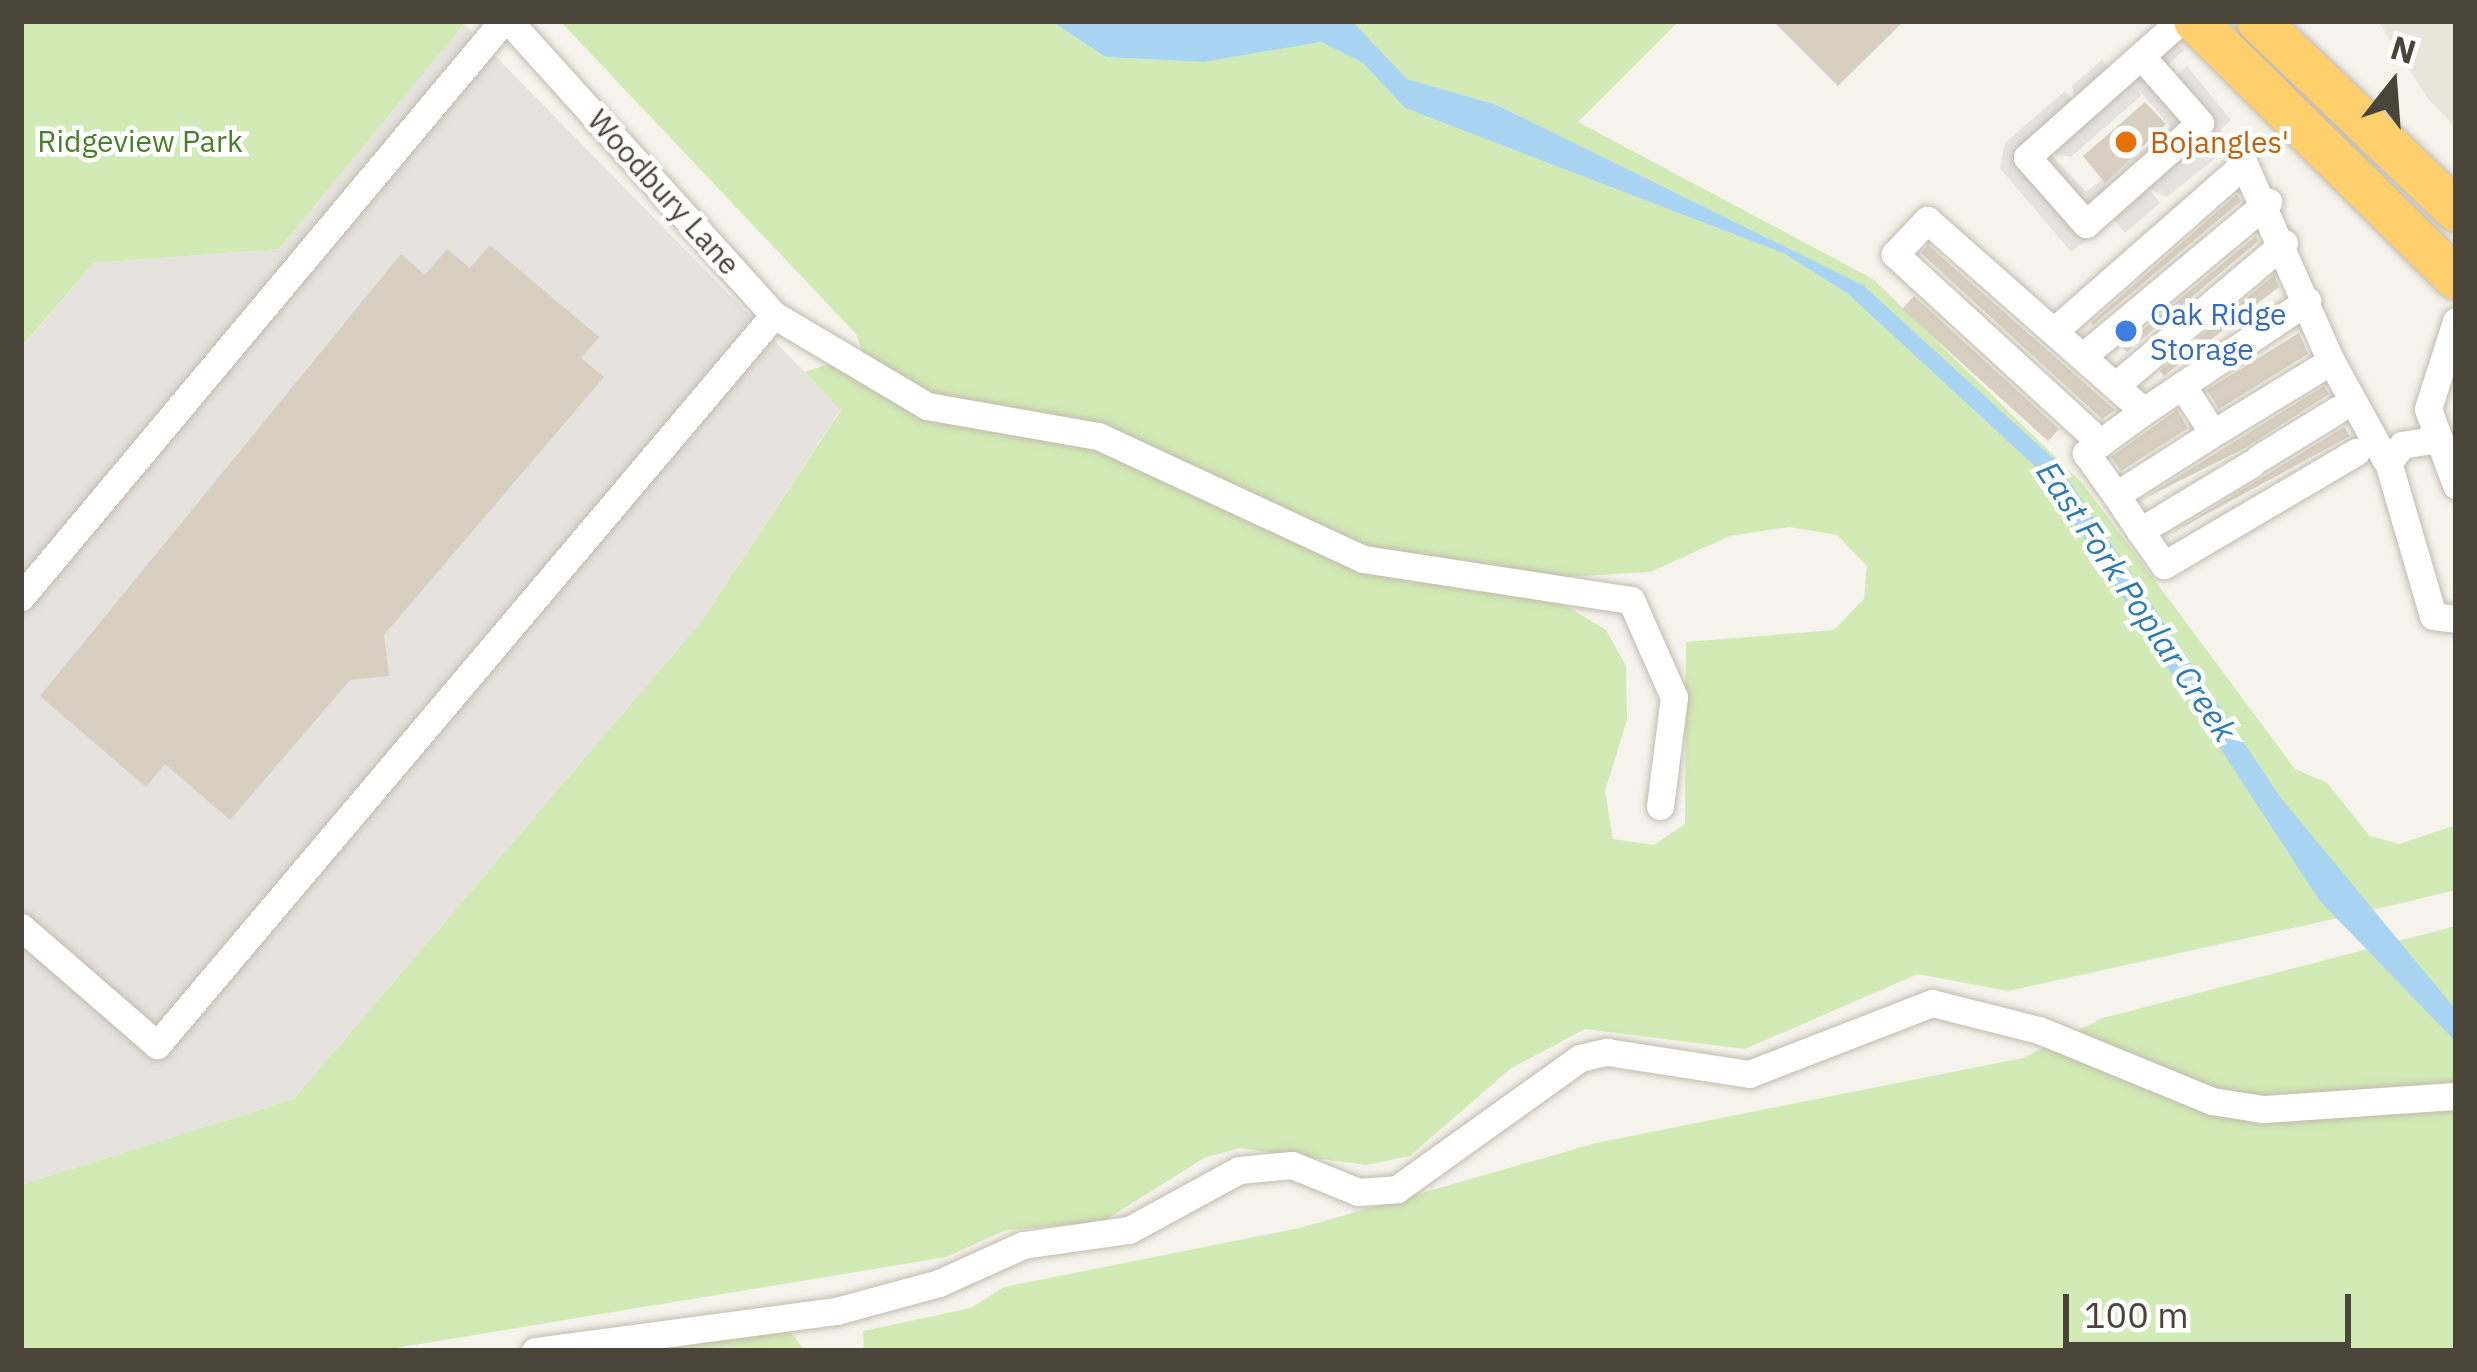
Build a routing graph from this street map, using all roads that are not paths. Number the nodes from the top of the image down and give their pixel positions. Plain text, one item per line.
1 (506, 21) edge
2 (2180, 21) edge
3 (2195, 21) edge
4 (2258, 21) edge
5 (2141, 56) junction
6 (2267, 202) junction
7 (2456, 210) edge
8 (2284, 243) junction
9 (2456, 278) edge
10 (2307, 302) junction
11 (774, 315) junction
12 (2456, 321) edge
13 (2054, 331) junction
14 (2083, 356) junction
15 (2331, 361) junction
16 (2116, 385) junction
17 (2182, 386) junction
18 (2144, 410) junction
19 (2337, 410) dead end
20 (2219, 429) junction
21 (2439, 439) junction
22 (2101, 442) junction
23 (2356, 452) dead end
24 (2255, 461) junction
25 (2388, 462) junction
26 (2456, 485) edge
27 (2116, 494) junction
28 (2283, 496) junction
29 (2140, 531) junction
30 (21, 597) edge
31 (2456, 619) edge
32 (1660, 806) dead end
33 (21, 927) edge
34 (2456, 1096) edge
35 (535, 1351) edge

1 - 11 street, Woodbury Lane
1 - 30 street
2 - 5 street
3 - 9 highway
4 - 7 highway
5 - 5 street
6 - 8 street
6 - 13 street
6 - 14 street
8 - 10 street
8 - 16 street
10 - 15 street
10 - 17 street
11 - 32 street, Woodbury Lane
11 - 33 street
12 - 21 street
13 - 14 street
13 - 22 street
14 - 16 street
15 - 20 street
15 - 25 street
16 - 18 street
17 - 18 street
17 - 20 street
18 - 22 street
19 - 24 street
20 - 24 street
20 - 27 street
21 - 25 street
21 - 26 street
22 - 27 street
23 - 28 street
24 - 28 street
24 - 29 street
25 - 31 street
27 - 29 street
28 - 29 street
34 - 35 street

